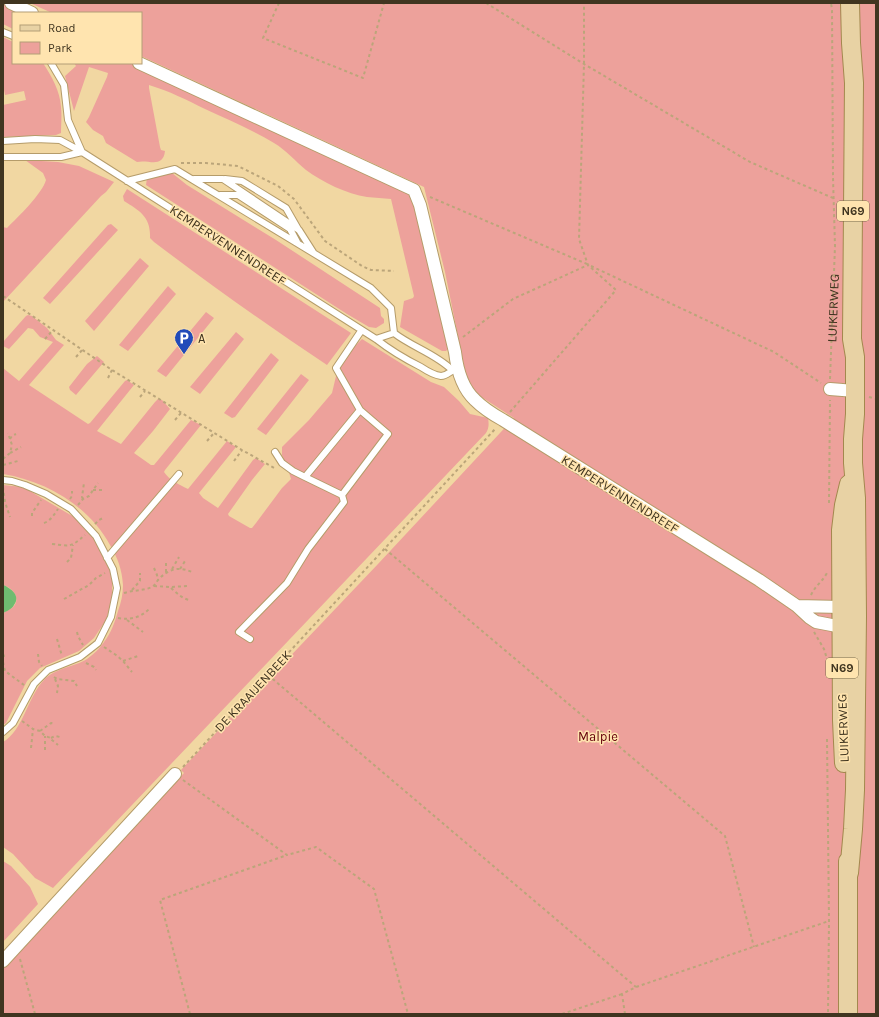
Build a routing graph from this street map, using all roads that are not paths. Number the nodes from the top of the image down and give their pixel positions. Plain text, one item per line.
1 (11, 3) edge
2 (850, 3) edge
3 (860, 3) edge
4 (30, 12) edge
5 (52, 64) edge
6 (141, 64) edge
7 (854, 83) junction
8 (3, 141) edge
9 (82, 152) junction
10 (3, 157) edge
11 (192, 179) junction
12 (223, 179) junction
13 (126, 180) junction
14 (219, 195) junction
15 (299, 230) junction
16 (298, 244) junction
17 (314, 253) junction
18 (361, 330) junction
19 (394, 333) junction
20 (376, 339) junction
21 (455, 369) junction
22 (360, 410) junction
23 (275, 452) dead end
24 (853, 463) junction
25 (179, 474) dead end
26 (305, 477) junction
27 (3, 480) edge
28 (342, 495) junction
29 (107, 558) junction
30 (841, 607) junction
31 (810, 612) junction
32 (856, 616) junction
33 (842, 627) junction
34 (250, 639) dead end
35 (3, 732) edge
36 (176, 774) road end
37 (849, 873) junction
38 (3, 960) edge
39 (848, 1014) edge

1 - 4 street
2 - 7 main road, LUIKERWEG / N69
3 - 7 main road, LUIKERWEG / N69
5 - 9 lane
6 - 21 street, KEMPERVENNENDREEF
7 - 24 main road, LUIKERWEG / N69
8 - 9 lane, KEMPERVENNENDREEF
9 - 10 lane
9 - 13 lane, KEMPERVENNENDREEF
11 - 12 lane
11 - 13 lane
11 - 14 lane
12 - 15 lane
12 - 15 lane
13 - 18 lane, KEMPERVENNENDREEF
14 - 16 lane
14 - 16 lane
15 - 17 lane
16 - 17 lane
17 - 19 lane
18 - 20 lane, KEMPERVENNENDREEF
18 - 22 lane
19 - 20 lane
19 - 21 lane
20 - 21 lane, KEMPERVENNENDREEF
21 - 31 street, KEMPERVENNENDREEF
22 - 26 lane
22 - 28 lane
23 - 26 lane
24 - 30 main road, LUIKERWEG / N69
24 - 32 main road, LUIKERWEG / N69
25 - 29 lane
26 - 28 lane
27 - 29 lane
28 - 34 lane
29 - 35 lane
30 - 31 street
30 - 32 street
30 - 33 main road, LUIKERWEG / N69
31 - 33 street, KEMPERVENNENDREEF
32 - 33 street
32 - 37 main road, LUIKERWEG / N69
33 - 37 main road, LUIKERWEG / N69
36 - 38 street
37 - 39 main road, LUIKERWEG / N69

